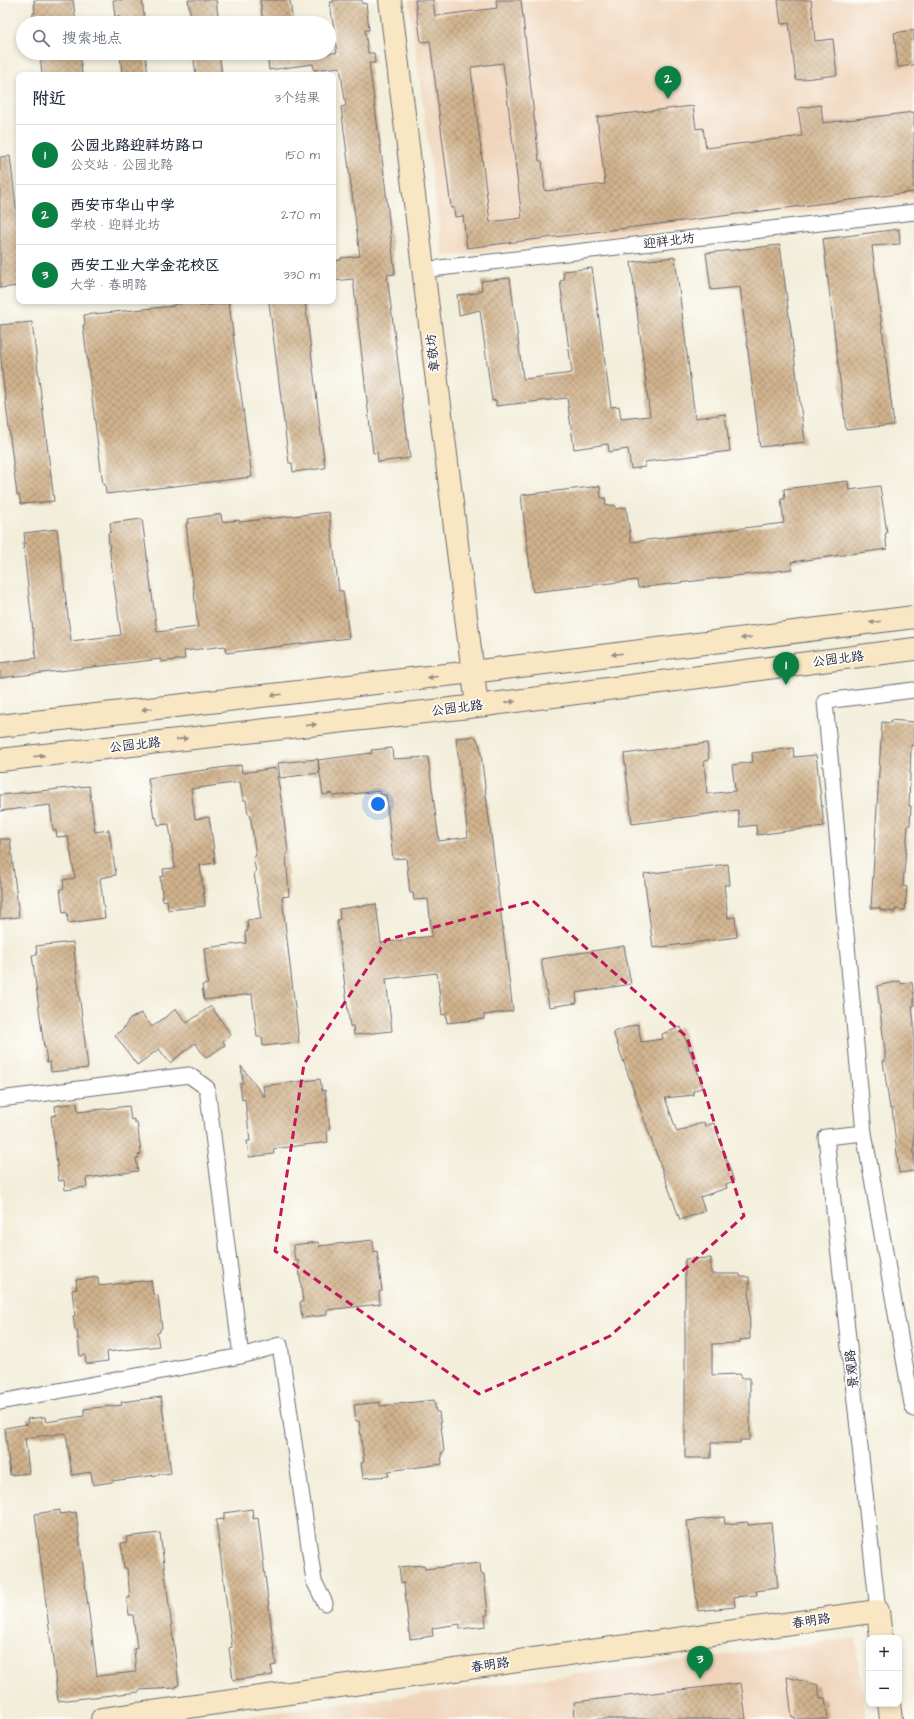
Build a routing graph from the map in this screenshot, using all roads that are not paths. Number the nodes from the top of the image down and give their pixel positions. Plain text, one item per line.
1 (390, 0) edge
2 (914, 212) edge
3 (423, 270) junction
4 (914, 617) edge
5 (914, 650) edge
6 (472, 672) junction
7 (914, 690) edge
8 (477, 706) junction
9 (0, 726) edge
10 (0, 760) edge
11 (0, 1099) edge
12 (864, 1133) junction
13 (242, 1356) junction
14 (0, 1402) edge
15 (914, 1409) edge
16 (325, 1602) dead end
17 (878, 1612) junction
18 (881, 1635) edge
19 (889, 1707) edge
20 (111, 1718) edge
21 (891, 1719) edge

1 - 3 main road, 章敬坊
2 - 3 street, 迎祥北坊
3 - 6 main road, 章敬坊
4 -> 6 main road
8 -> 5 main road, 公园北路
6 - 8 main road, 章敬坊
6 -> 9 main road
7 - 12 street
10 -> 8 main road, 公园北路
11 - 13 street
12 - 15 street
12 - 17 street, 景观路
13 - 14 street
13 - 16 street
17 - 18 main road, 景观路
17 - 20 main road, 春明路
19 - 21 main road

